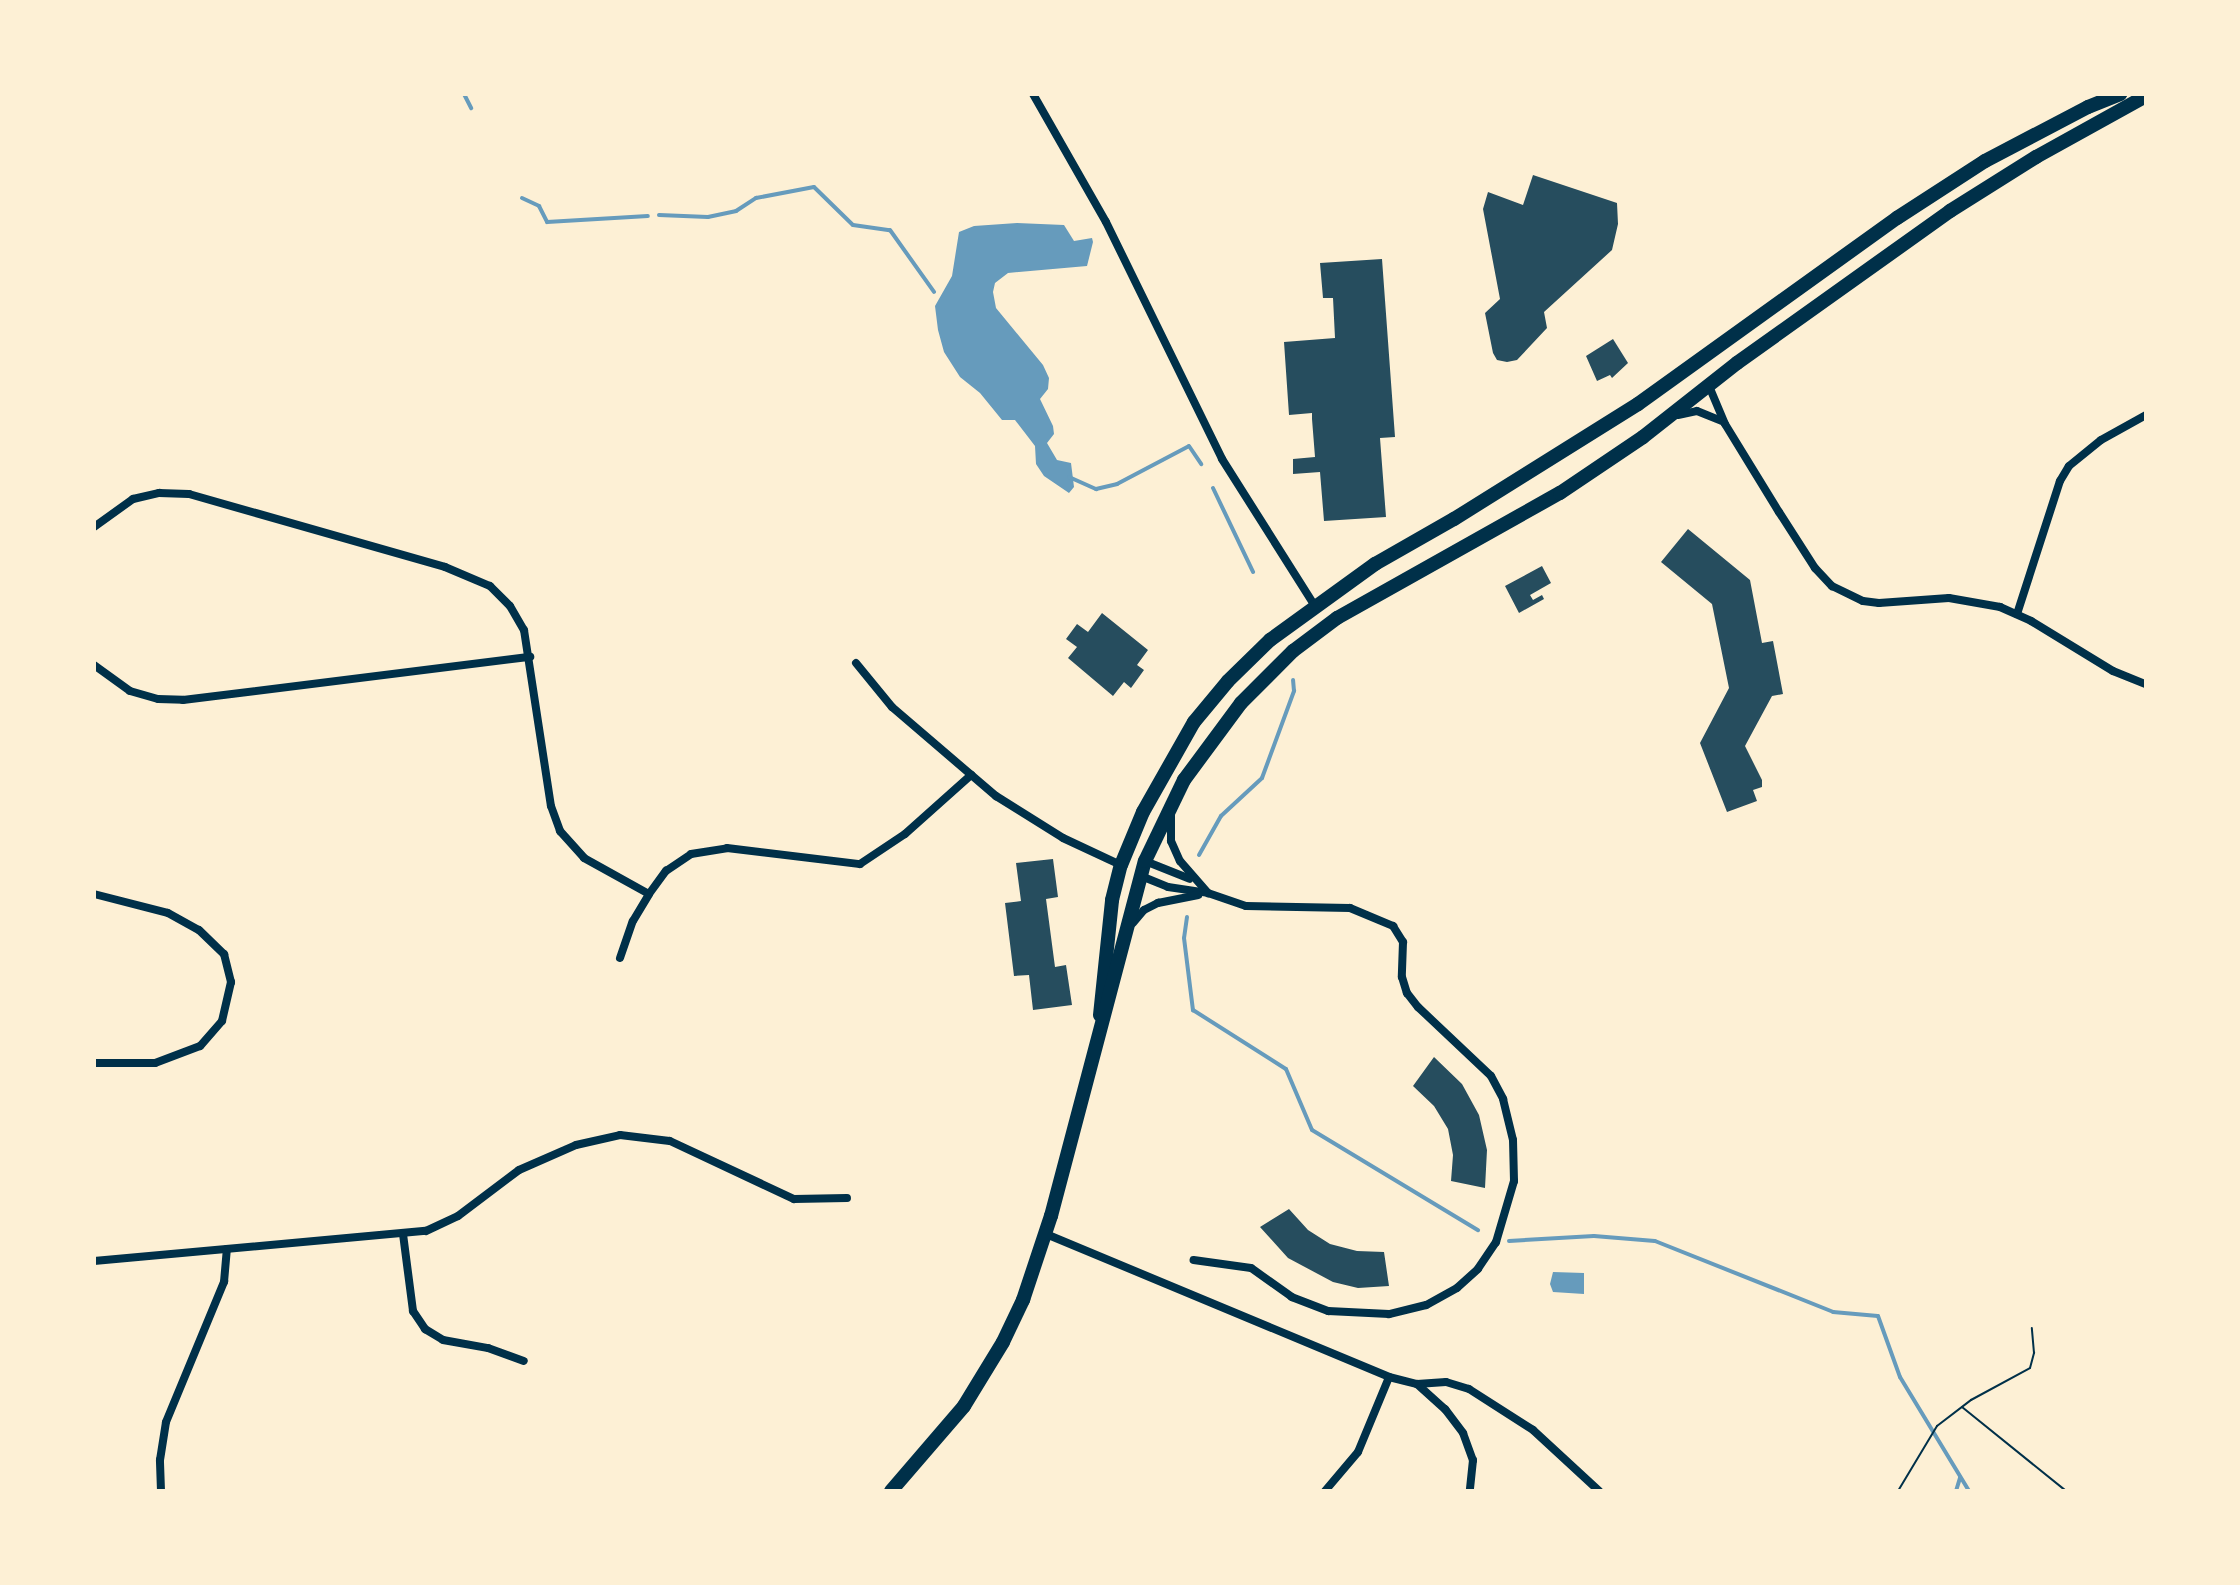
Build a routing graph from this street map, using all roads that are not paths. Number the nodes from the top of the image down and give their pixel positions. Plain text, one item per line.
1 (1033, 94) edge
2 (2120, 94) edge
3 (2146, 96) edge
4 (1807, 282) junction
5 (1824, 303) junction
6 (1709, 386) junction
7 (2146, 415) edge
8 (1725, 424) junction
9 (1643, 437) junction
10 (1454, 519) junction
11 (94, 527) edge
12 (1469, 544) junction
13 (1315, 606) junction
14 (2017, 614) junction
15 (530, 657) junction
16 (856, 663) dead end
17 (94, 665) edge
18 (2146, 684) edge
19 (971, 775) junction
20 (1184, 780) junction
21 (1145, 861) junction
22 (1121, 865) junction
23 (1141, 876) junction
24 (1194, 881) junction
25 (1208, 893) junction
26 (94, 894) edge
27 (649, 894) junction
28 (1126, 934) junction
29 (620, 958) dead end
30 (1098, 1039) junction
31 (94, 1063) edge
32 (847, 1198) dead end
33 (403, 1234) junction
34 (1046, 1234) junction
35 (227, 1249) junction
36 (1194, 1260) dead end
37 (94, 1261) edge
38 (524, 1361) dead end
39 (1389, 1377) junction
40 (1417, 1384) junction
41 (161, 1491) edge
42 (891, 1491) edge
43 (1325, 1491) edge
44 (1470, 1491) edge
45 (1599, 1491) edge

1 - 13 street
2 - 4 highway
3 - 5 highway
4 - 5 highway
4 - 10 highway
5 - 6 highway
6 - 8 street
6 - 9 highway
7 - 14 street
8 - 9 street
8 - 14 street
9 - 12 highway
10 - 12 highway
10 - 13 highway
11 - 15 street
12 - 20 highway
13 - 22 highway
14 - 18 street
15 - 17 street
15 - 27 street
16 - 19 street
19 - 22 street
19 - 27 street
20 - 21 highway
20 - 24 street
21 - 22 highway
21 - 23 highway
21 - 24 street
22 - 23 highway
22 - 30 highway
23 - 25 street
23 - 28 highway
24 - 25 street
25 - 28 street
25 - 36 street
26 - 31 street
27 - 29 street
28 - 30 highway
30 - 34 highway
32 - 33 street
33 - 35 street
33 - 38 street
34 - 39 street
34 - 42 highway
35 - 37 street
35 - 41 street
39 - 40 street
39 - 43 street
40 - 44 street
40 - 45 street

